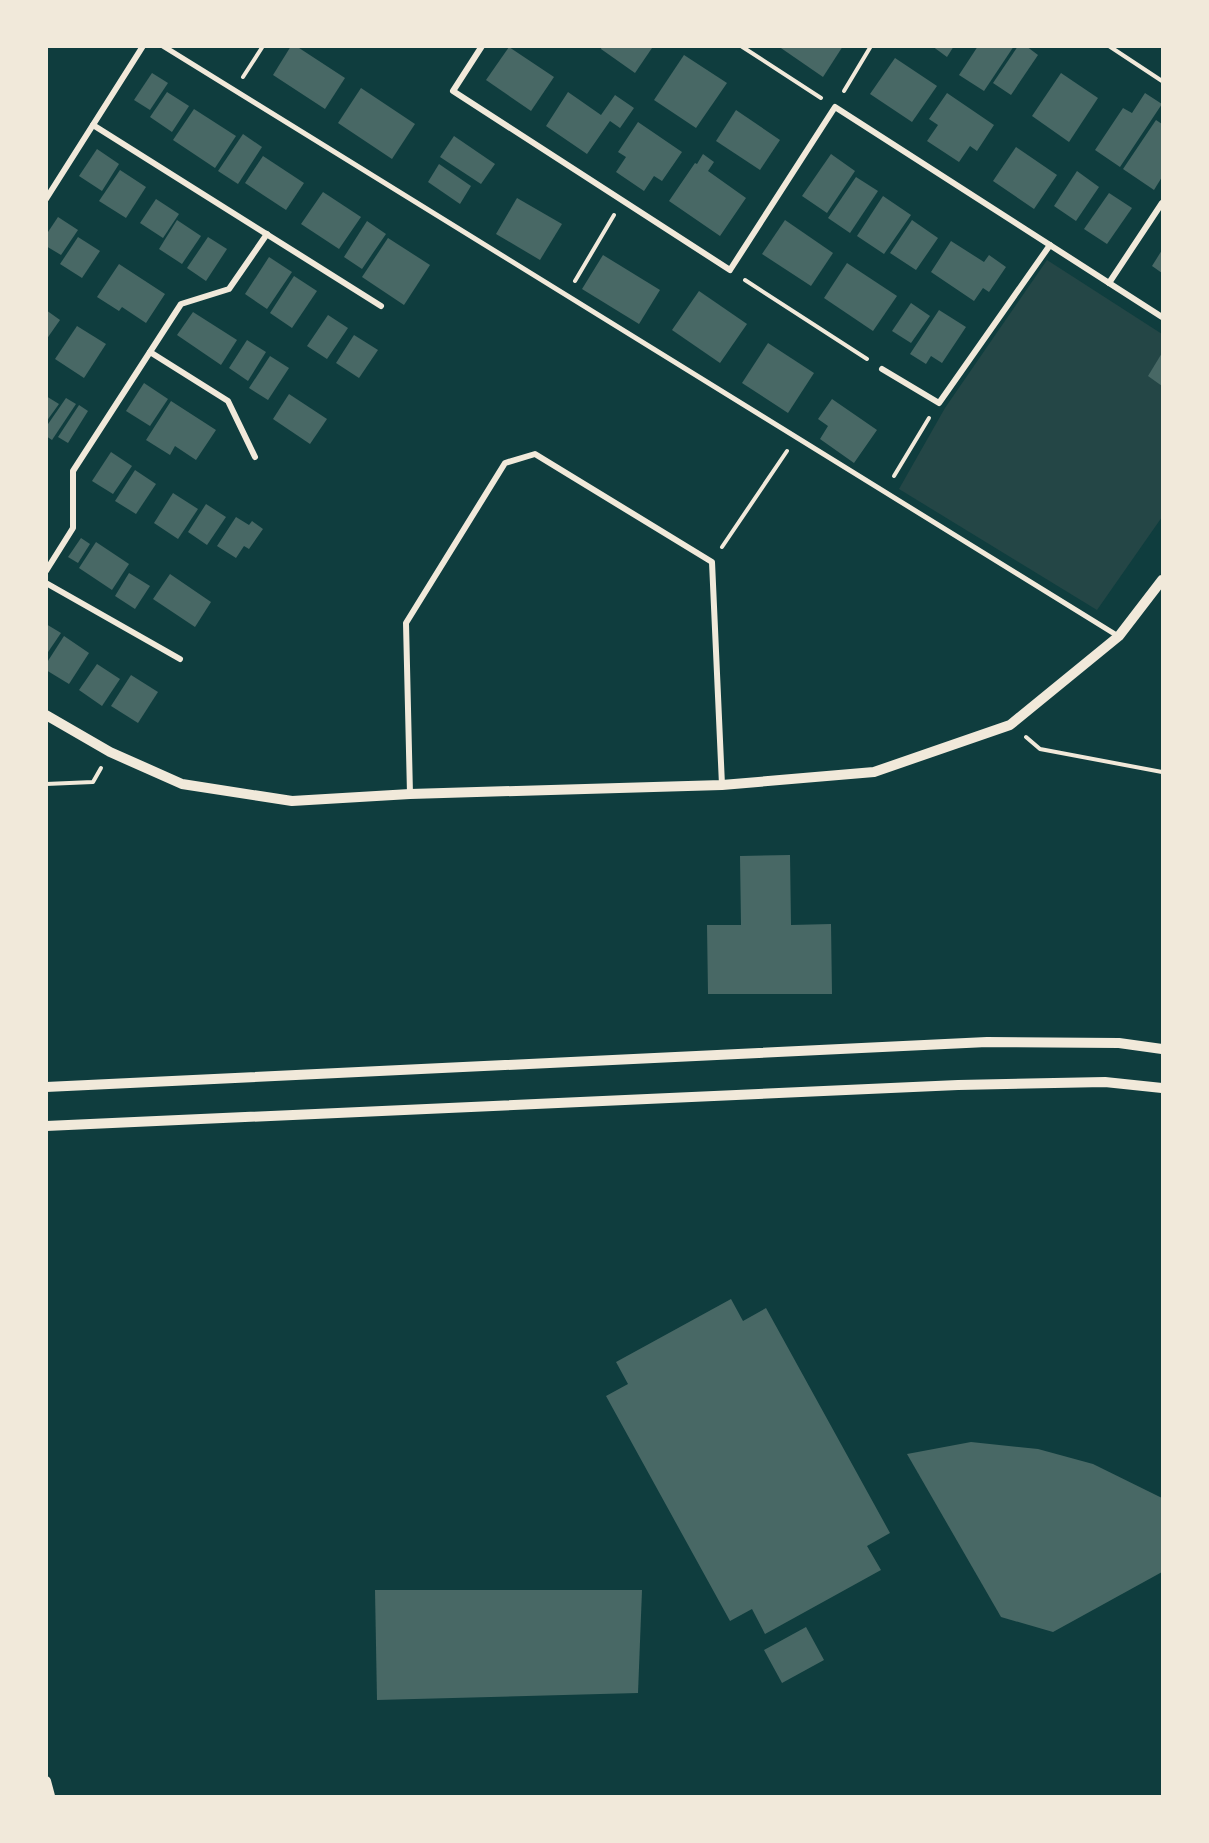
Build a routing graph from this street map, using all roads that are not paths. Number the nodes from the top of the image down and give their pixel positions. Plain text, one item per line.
1 (143, 46) edge
2 (163, 46) edge
3 (482, 46) edge
4 (93, 125) junction
5 (46, 199) edge
6 (1162, 203) edge
7 (267, 234) junction
8 (1050, 245) junction
9 (1109, 284) junction
10 (381, 306) dead end
11 (1162, 317) edge
12 (150, 352) junction
13 (882, 369) road end
14 (255, 457) dead end
15 (46, 571) edge
16 (1162, 580) edge
17 (46, 583) edge
18 (1119, 636) junction
19 (180, 659) dead end
20 (46, 715) edge
21 (722, 785) junction
22 (410, 794) junction
23 (1162, 1049) edge
24 (46, 1087) edge
25 (1162, 1088) edge
26 (46, 1126) edge
27 (46, 1781) edge
28 (51, 1797) edge

1 - 4 street
2 - 18 street
3 - 8 street
4 - 5 street
4 - 7 street
6 - 9 street
7 - 10 street
7 - 12 street
8 - 9 street
8 - 13 street
9 - 11 street
12 - 14 street
12 - 15 street
16 - 18 street
17 - 19 street
18 - 21 street
20 - 22 street
21 - 22 street
21 - 22 street
23 - 24 street
25 - 26 street
27 - 28 street

